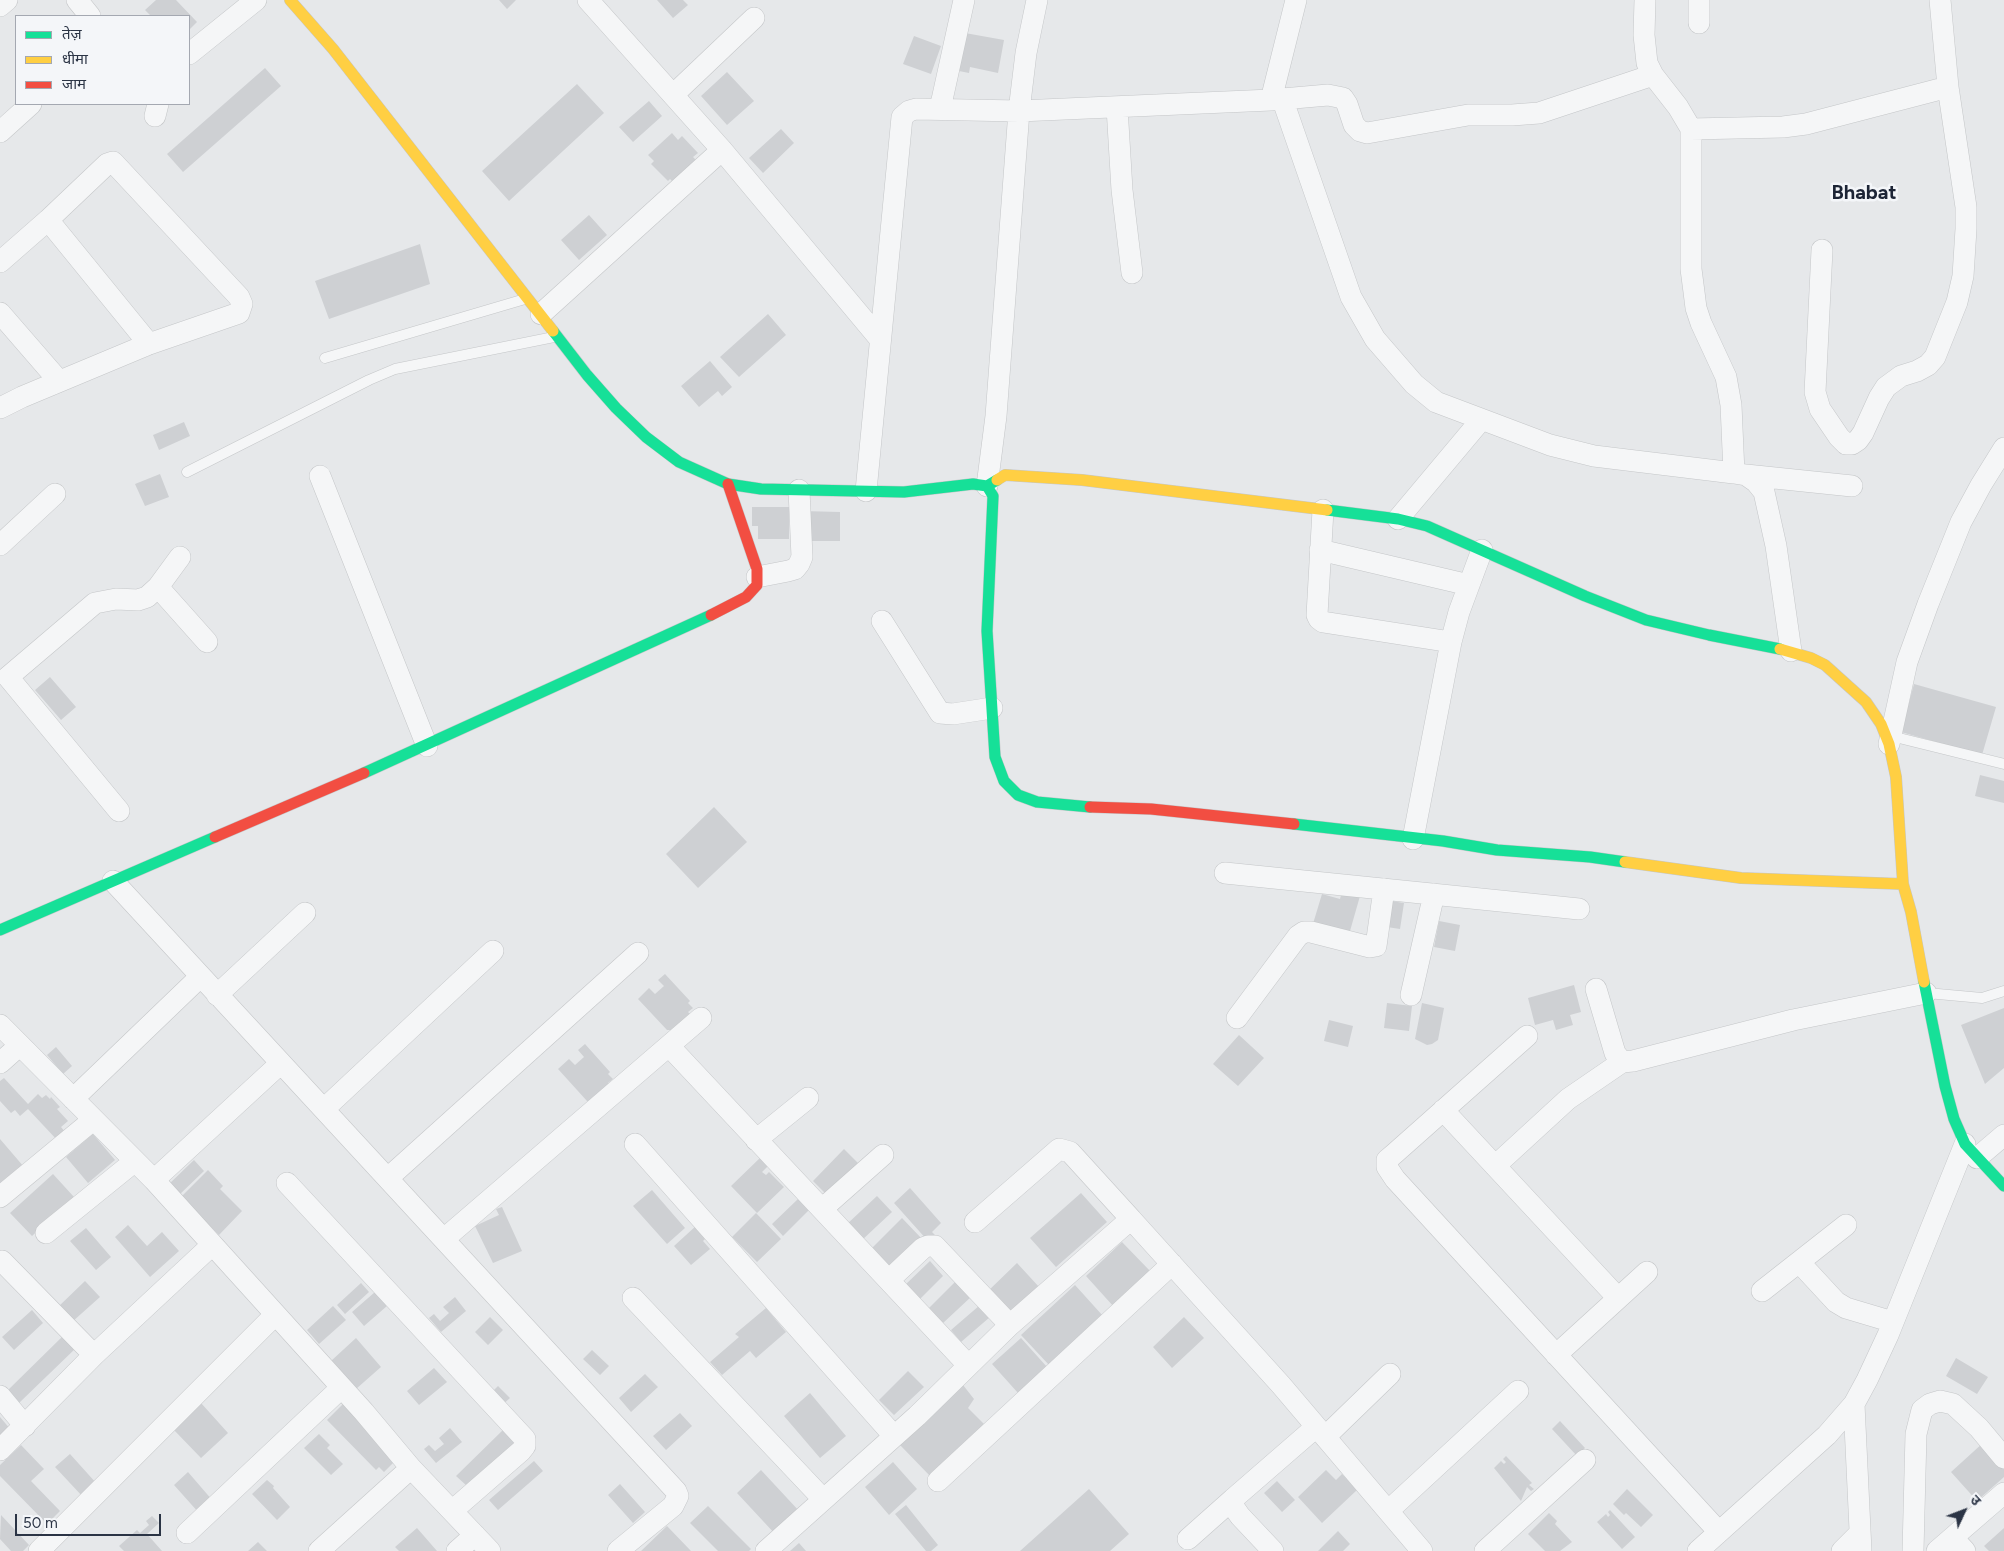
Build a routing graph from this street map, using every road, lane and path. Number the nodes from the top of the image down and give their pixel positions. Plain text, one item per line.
1 (7, 0) edge
2 (76, 0) edge
3 (256, 0) edge
4 (290, 0) edge
5 (964, 0) edge
6 (1037, 0) edge
7 (1296, 0) edge
8 (1645, 0) edge
9 (1699, 0) edge
10 (1940, 0) edge
11 (592, 1) edge
12 (0, 6) edge
13 (89, 15) edge
14 (754, 18) dead end
15 (1699, 23) dead end
16 (190, 53) edge
17 (1653, 75) junction
18 (1948, 87) junction
19 (674, 96) junction
20 (1276, 99) junction
21 (30, 105) edge
22 (1117, 107) junction
23 (940, 109) junction
24 (1019, 111) junction
25 (1691, 129) junction
26 (0, 132) edge
27 (722, 150) junction
28 (48, 220) junction
29 (1822, 250) dead end
30 (0, 262) edge
31 (1132, 272) dead end
32 (534, 306) junction
33 (0, 312) edge
34 (558, 336) junction
35 (879, 338) junction
36 (150, 344) junction
37 (325, 358) dead end
38 (59, 382) junction
39 (0, 408) edge
40 (1481, 420) junction
41 (2004, 448) edge
42 (187, 472) dead end
43 (1740, 474) junction
44 (320, 476) dead end
45 (728, 484) junction
46 (986, 486) junction
47 (1852, 486) dead end
48 (799, 490) junction
49 (866, 491) junction
50 (55, 494) dead end
51 (1323, 510) junction
52 (1398, 519) junction
53 (0, 545) edge
54 (1320, 550) junction
55 (1482, 550) junction
56 (180, 556) dead end
57 (756, 577) junction
58 (1469, 586) junction
59 (158, 587) junction
60 (882, 620) dead end
61 (207, 642) dead end
62 (1451, 642) junction
63 (1791, 651) junction
64 (3, 676) edge
65 (992, 708) junction
66 (1890, 740) junction
67 (427, 746) junction
68 (2004, 764) edge
69 (119, 811) dead end
70 (1413, 839) junction
71 (1225, 873) dead end
72 (113, 881) junction
73 (1902, 884) junction
74 (1384, 889) junction
75 (1434, 894) junction
76 (1579, 909) dead end
77 (305, 913) dead end
78 (0, 930) edge
79 (493, 951) dead end
80 (638, 953) dead end
81 (200, 977) junction
82 (1596, 989) dead end
83 (2004, 991) edge
84 (1926, 993) junction
85 (217, 995) junction
86 (1410, 995) dead end
87 (701, 1018) dead end
88 (1237, 1018) dead end
89 (0, 1025) edge
90 (1527, 1036) dead end
91 (20, 1046) junction
92 (669, 1046) junction
93 (1622, 1062) junction
94 (0, 1063) edge
95 (281, 1063) junction
96 (808, 1098) dead end
97 (72, 1099) junction
98 (324, 1109) junction
99 (1443, 1110) junction
100 (93, 1120) junction
101 (2004, 1135) edge
102 (756, 1140) junction
103 (635, 1144) dead end
104 (1971, 1151) junction
105 (883, 1155) dead end
106 (134, 1161) junction
107 (1495, 1166) junction
108 (388, 1178) junction
109 (154, 1180) junction
110 (287, 1182) dead end
111 (2004, 1186) edge
112 (0, 1197) edge
113 (822, 1209) junction
114 (1131, 1219) junction
115 (975, 1222) dead end
116 (1846, 1225) dead end
117 (46, 1233) dead end
118 (444, 1239) junction
119 (211, 1246) junction
120 (2, 1261) dead end
121 (1799, 1262) junction
122 (1172, 1264) junction
123 (1647, 1272) dead end
124 (888, 1280) junction
125 (1762, 1291) dead end
126 (633, 1298) dead end
127 (1618, 1298) junction
128 (275, 1315) junction
129 (1893, 1322) junction
130 (1010, 1325) junction
131 (94, 1355) junction
132 (1556, 1355) junction
133 (968, 1366) junction
134 (1390, 1374) dead end
135 (341, 1388) junction
136 (1518, 1391) dead end
137 (0, 1396) edge
138 (1854, 1404) junction
139 (25, 1426) junction
140 (1320, 1432) junction
141 (894, 1436) junction
142 (0, 1450) edge
143 (2004, 1458) edge
144 (1585, 1460) dead end
145 (411, 1468) junction
146 (938, 1481) dead end
147 (2004, 1493) edge
148 (822, 1499) junction
149 (1233, 1499) junction
150 (452, 1511) junction
151 (1388, 1511) junction
152 (1719, 1532) junction
153 (187, 1533) dead end
154 (474, 1535) junction
155 (1188, 1539) dead end
156 (1860, 1543) edge
157 (52, 1546) edge
158 (1952, 1547) edge
159 (319, 1551) edge
160 (458, 1551) edge
161 (490, 1551) edge
162 (618, 1551) edge
163 (766, 1551) edge
164 (1273, 1551) edge
165 (1422, 1551) edge
166 (1485, 1551) edge
167 (1698, 1551) edge
168 (1842, 1551) edge
169 (1913, 1551) edge

1 - 12 street
2 - 13 street
3 - 16 street
4 - 32 street
5 - 23 street
6 - 24 street
7 - 20 street
8 - 17 street
9 - 15 street
10 - 18 street
11 - 19 street
14 - 19 street
17 - 20 street
17 - 25 street
18 - 25 street
18 - 29 street
19 - 27 street
20 - 22 street
20 - 40 street
21 - 26 street
22 - 24 street
22 - 31 street
23 - 24 street
23 - 35 street
24 - 46 street
25 - 43 street
27 - 32 street
27 - 35 street
28 - 30 street
28 - 36 street
28 - 36 street
32 - 34 street
32 - 37 lane
33 - 38 street
34 - 42 lane
34 - 45 street
35 - 49 street
36 - 38 street
38 - 39 street
40 - 43 street
40 - 52 street
41 - 66 street
43 - 47 street
43 - 63 street
44 - 67 street
45 - 48 street
45 - 57 street
46 - 49 street
46 - 51 street
46 - 65 street
48 - 49 street
48 - 57 street
50 - 53 street
51 - 52 street
51 - 54 street
52 - 55 street
54 - 58 street
54 - 62 street
55 - 58 street
55 - 63 street
56 - 59 street
57 - 67 street
58 - 62 street
59 - 61 street
59 - 64 street
60 - 65 street
62 - 70 street
63 - 66 street
64 - 69 street
65 - 70 street
66 - 68 lane
66 - 73 street
67 - 72 street
70 - 73 street
71 - 74 street
72 - 78 street
72 - 81 street
73 - 84 street
74 - 75 street
74 - 88 street
75 - 76 street
75 - 86 street
77 - 85 street
79 - 98 street
80 - 108 street
81 - 85 street
81 - 97 street
82 - 93 street
83 - 84 lane
84 - 93 street
84 - 104 street
85 - 95 street
87 - 92 street
89 - 91 street
90 - 99 street
91 - 94 street
91 - 97 street
92 - 102 street
92 - 118 street
93 - 107 street
95 - 98 street
95 - 109 street
96 - 102 street
97 - 100 street
98 - 108 street
99 - 107 street
99 - 132 street
100 - 106 street
100 - 112 street
101 - 104 street
102 - 113 street
103 - 141 street
104 - 111 street
104 - 129 street
105 - 113 street
106 - 109 street
106 - 117 street
107 - 127 street
108 - 118 street
109 - 119 street
110 - 150 street
113 - 124 street
114 - 115 street
114 - 122 street
114 - 130 street
116 - 121 street
118 - 162 street
119 - 128 street
119 - 131 street
120 - 131 street
121 - 125 street
121 - 129 street
122 - 140 street
122 - 146 street
123 - 127 street
124 - 130 street
124 - 133 street
126 - 148 street
127 - 132 street
128 - 135 street
128 - 157 street
129 - 138 street
130 - 133 street
131 - 139 street
132 - 152 street
133 - 141 street
134 - 140 street
135 - 145 street
135 - 153 street
136 - 151 street
137 - 139 street
138 - 152 street
138 - 156 street
139 - 142 street
140 - 149 street
140 - 151 street
141 - 148 street
143 - 169 street
144 - 166 street
145 - 150 street
145 - 159 street
147 - 158 street
148 - 163 street
149 - 155 street
149 - 164 street
150 - 154 street
151 - 165 street
152 - 167 street
154 - 160 street
154 - 161 street
156 - 168 street

